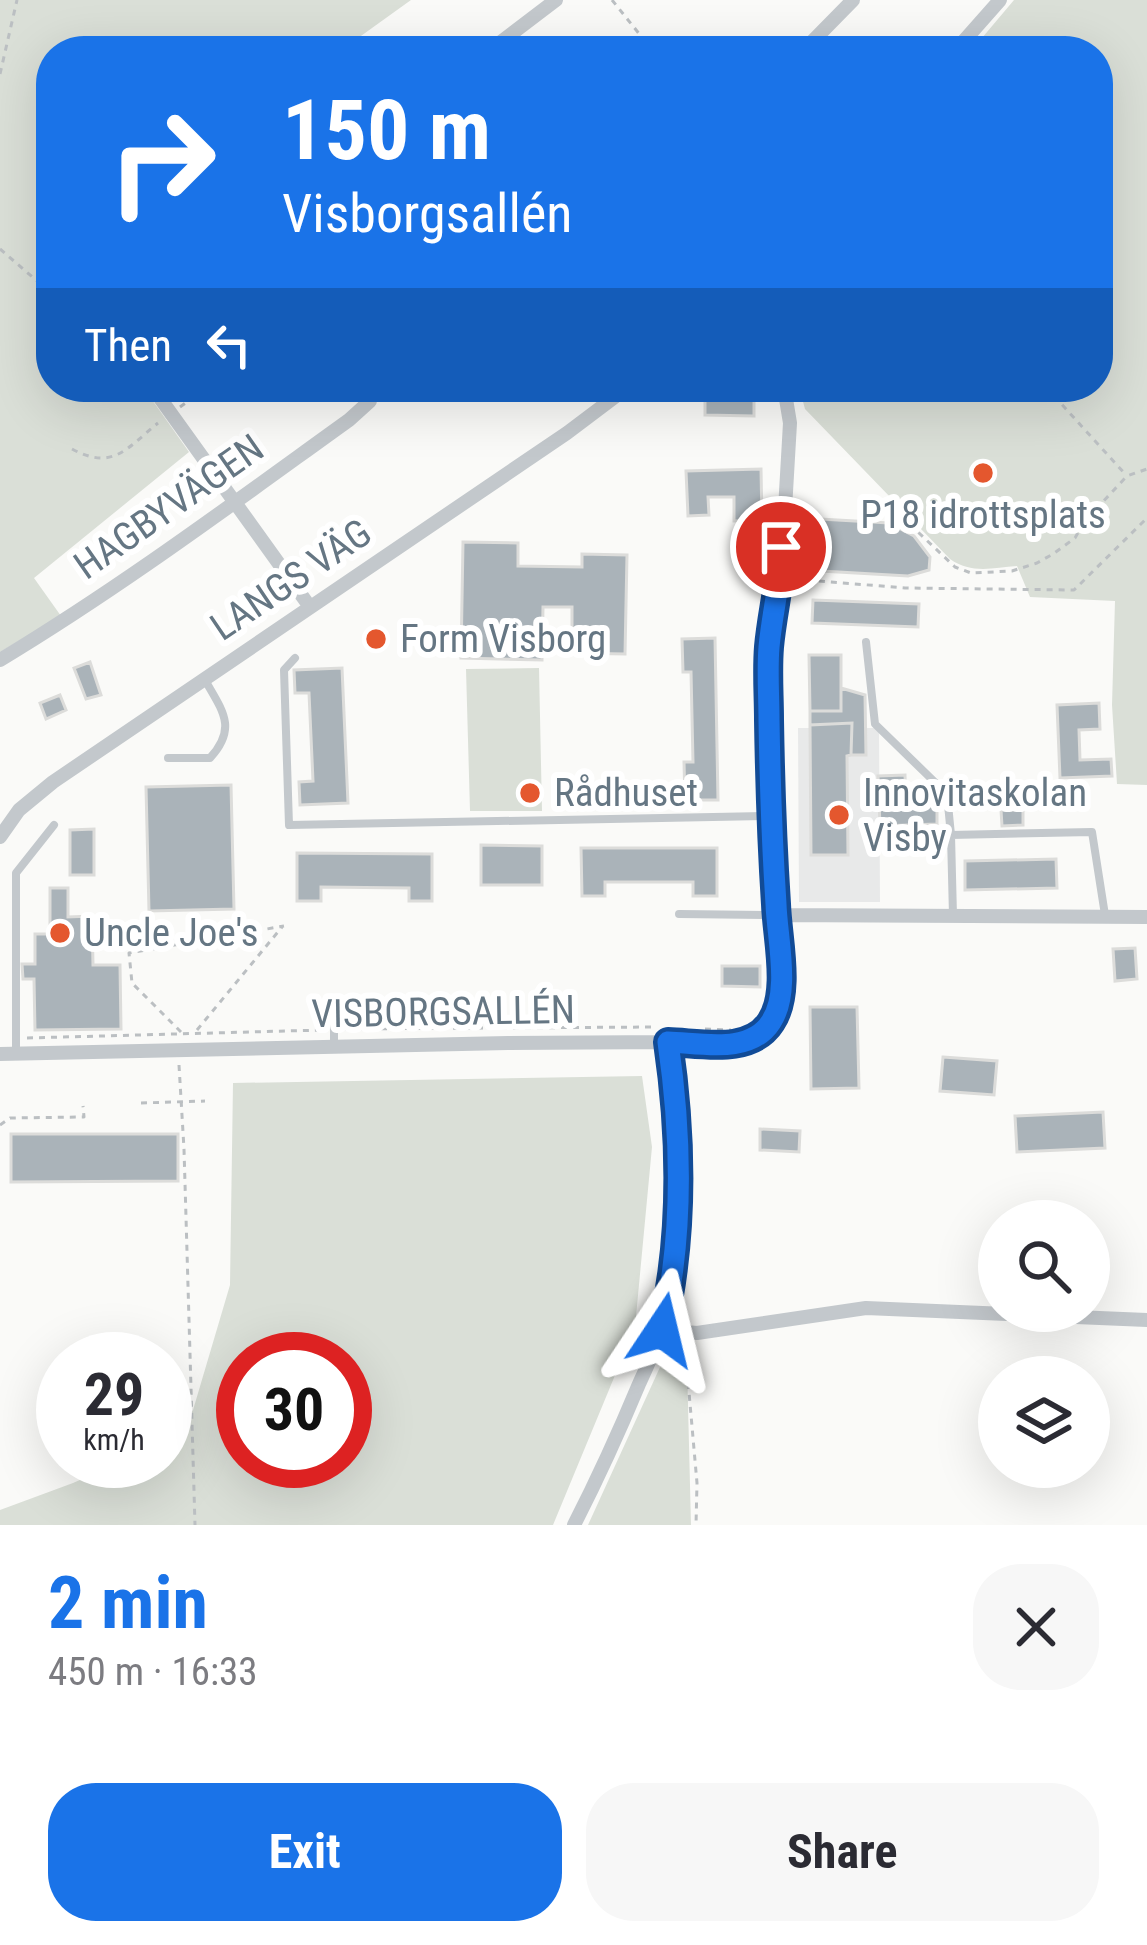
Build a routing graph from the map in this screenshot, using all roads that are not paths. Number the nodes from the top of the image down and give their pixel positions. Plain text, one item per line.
1 (556, 0) edge
2 (853, 0) edge
3 (1000, 0) edge
4 (509, 36) edge
5 (818, 36) edge
6 (968, 36) edge
7 (163, 402) edge
8 (369, 402) edge
9 (608, 402) edge
10 (786, 402) edge
11 (236, 502) junction
12 (310, 607) junction
13 (866, 642) dead end
14 (296, 658) dead end
15 (0, 660) edge
16 (204, 679) junction
17 (168, 758) dead end
18 (770, 816) junction
19 (54, 825) dead end
20 (951, 835) junction
21 (0, 837) edge
22 (679, 914) dead end
23 (776, 915) junction
24 (953, 916) junction
25 (1106, 916) junction
26 (1147, 917) edge
27 (334, 1026) road end
28 (668, 1042) junction
29 (334, 1047) junction
30 (11, 1049) edge
31 (1147, 1321) edge
32 (662, 1330) junction
33 (574, 1525) edge

1 - 4 street
2 - 5 street
3 - 6 street
7 - 11 street
8 - 11 street, HAGBYVÄGEN
9 - 12 street, LANGS VÄG
10 - 18 street
11 - 12 street
11 - 15 street, HAGBYVÄGEN
12 - 16 street, LANGS VÄG
13 - 20 lane
14 - 18 lane
16 - 17 lane
16 - 21 street, LANGS VÄG
18 - 23 street
19 - 30 lane
20 - 24 lane
20 - 25 lane
22 - 23 lane
23 - 24 street
23 - 28 street, VISBORGSALLÉN
24 - 25 street
25 - 26 street
27 - 29 lane
28 - 29 street, VISBORGSALLÉN
28 - 32 street
29 - 30 street, VISBORGSALLÉN
31 - 32 street
32 - 33 street

